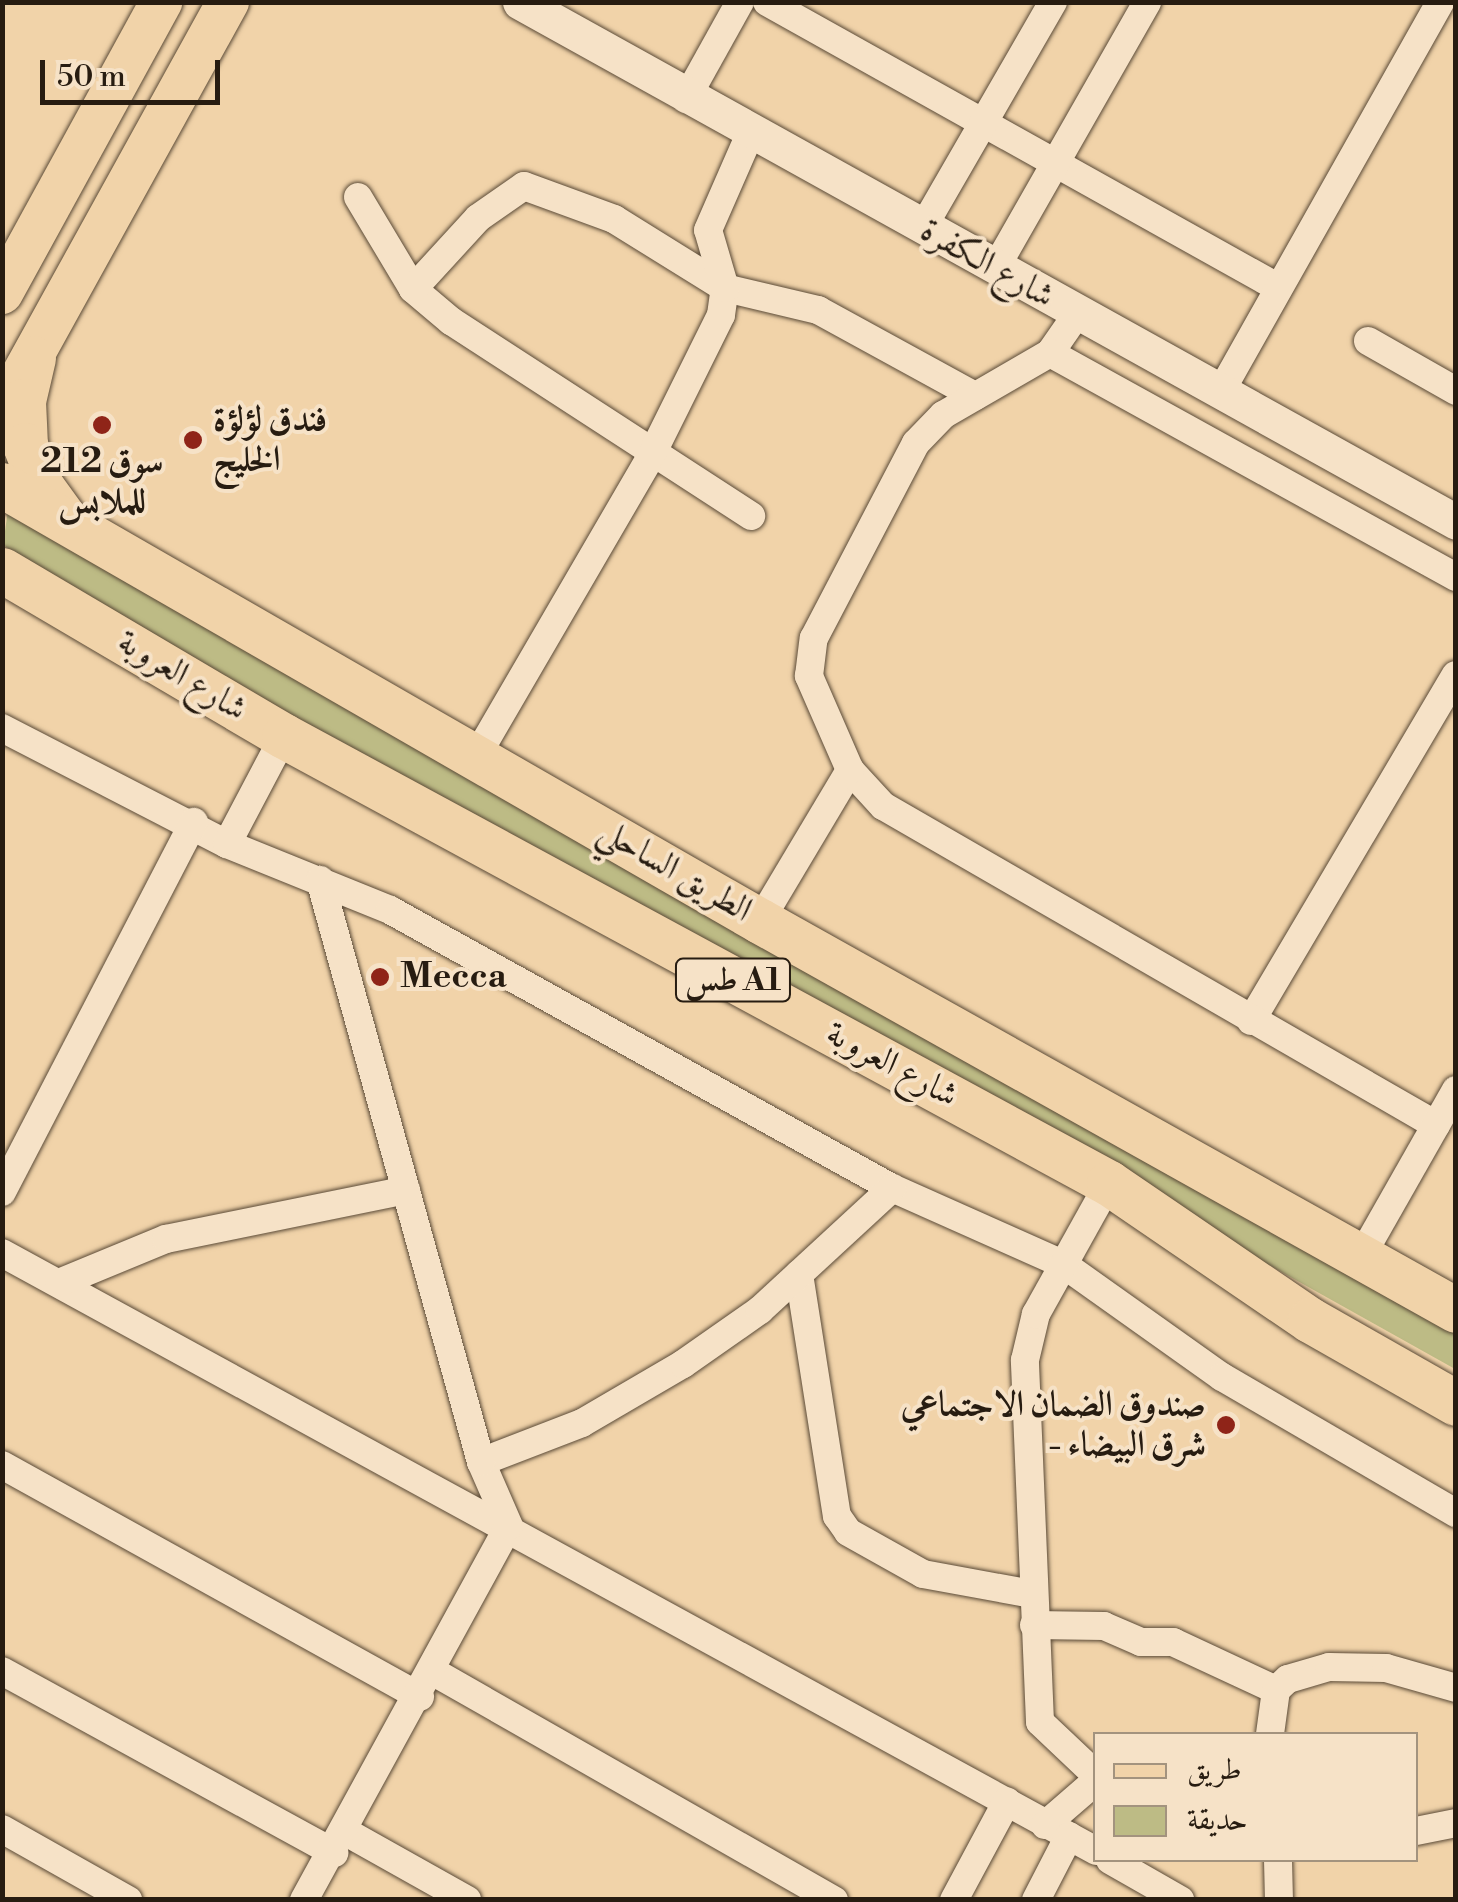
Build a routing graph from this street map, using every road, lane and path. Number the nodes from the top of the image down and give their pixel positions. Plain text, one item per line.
1 (162, 2) edge
2 (228, 2) edge
3 (520, 2) edge
4 (740, 2) edge
5 (767, 2) edge
6 (1053, 2) edge
7 (1148, 2) edge
8 (1440, 2) edge
9 (686, 99) junction
10 (986, 120) junction
11 (750, 134) junction
12 (1056, 160) junction
13 (358, 196) dead end
14 (922, 229) junction
15 (996, 269) junction
16 (725, 288) junction
17 (1279, 288) junction
18 (413, 289) junction
19 (2, 293) edge
20 (1077, 314) junction
21 (1368, 341) dead end
22 (1050, 353) junction
23 (33, 358) junction
24 (1456, 391) edge
25 (1220, 393) junction
26 (975, 396) junction
27 (2, 408) edge
28 (652, 454) junction
29 (2, 485) edge
30 (751, 516) dead end
31 (1454, 518) edge
32 (68, 522) junction
33 (3, 570) edge
34 (1456, 576) edge
35 (1456, 675) edge
36 (2, 728) edge
37 (284, 736) junction
38 (476, 757) junction
39 (850, 770) junction
40 (194, 822) junction
41 (228, 844) junction
42 (320, 880) junction
43 (760, 921) junction
44 (1251, 1021) junction
45 (1456, 1090) edge
46 (1436, 1125) junction
47 (1109, 1183) junction
48 (892, 1188) junction
49 (406, 1190) junction
50 (2, 1192) edge
51 (2, 1253) edge
52 (1361, 1256) junction
53 (1063, 1264) junction
54 (799, 1274) junction
55 (59, 1283) junction
56 (1456, 1310) edge
57 (1456, 1403) edge
58 (481, 1462) junction
59 (2, 1466) edge
60 (1456, 1513) edge
61 (509, 1526) junction
62 (1032, 1594) junction
63 (1034, 1625) junction
64 (2, 1671) edge
65 (432, 1671) junction
66 (1456, 1688) edge
67 (1276, 1690) junction
68 (420, 1698) junction
69 (1270, 1732) edge
70 (1093, 1775) edge
71 (1093, 1782) edge
72 (1007, 1801) junction
73 (1456, 1823) edge
74 (2, 1829) edge
75 (1057, 1831) junction
76 (1418, 1831) edge
77 (341, 1843) junction
78 (1093, 1850) edge
79 (1114, 1862) edge
80 (1278, 1862) edge
81 (128, 1900) edge
82 (304, 1900) edge
83 (467, 1900) edge
84 (834, 1900) edge
85 (954, 1900) edge
86 (1036, 1900) edge
87 (1180, 1900) edge
88 (1280, 1900) edge

1 - 19 main road
2 - 23 main road
3 - 9 street, شارع الكفرة
4 - 9 street
5 - 10 street
6 - 10 street
7 - 12 street
8 - 17 street
9 - 11 street, شارع الكفرة
10 - 12 street
10 - 14 street
11 - 14 street, شارع الكفرة
11 - 16 street
12 - 15 street
12 - 17 street
13 - 18 street
14 - 15 street, شارع الكفرة
15 - 20 street, شارع الكفرة
16 - 18 street
16 - 26 street
16 - 28 street
17 - 25 street
18 - 28 street
20 - 22 street
20 - 25 street, شارع الكفرة
21 - 24 street
22 - 26 street
22 - 34 street
23 - 27 main road
23 - 32 highway
25 - 31 street, شارع الكفرة
26 - 39 street
28 - 30 street
28 - 38 street
29 - 32 highway, الطريق الساحلي / طس A1
32 - 38 highway, الطريق الساحلي / طس A1
33 - 37 highway, شارع العروبة / طس A1
35 - 44 street
36 - 40 street
37 - 41 street
37 - 47 highway, شارع العروبة / طس A1
38 - 43 highway, الطريق الساحلي / طس A1
39 - 43 street
39 - 44 street
40 - 41 street
40 - 50 street
41 - 42 street
42 - 48 street
42 - 49 street
43 - 52 highway, الطريق الساحلي / طس A1
44 - 46 street
45 - 46 street
46 - 52 street
47 - 53 street
47 - 57 highway, شارع العروبة / طس A1
48 - 53 street
48 - 54 street
49 - 55 street
49 - 58 street
51 - 55 street
52 - 56 highway, الطريق الساحلي / طس A1
53 - 60 street
53 - 62 street
54 - 58 street
54 - 62 street
55 - 61 street
58 - 61 street
59 - 68 street
61 - 65 street
61 - 72 street
62 - 63 street
63 - 67 street
63 - 70 street
64 - 77 street
65 - 68 street
65 - 84 street
66 - 67 street
67 - 69 street
68 - 77 street
71 - 75 street
72 - 75 street
72 - 85 street
73 - 76 street
74 - 81 street
75 - 78 street
75 - 86 street
77 - 82 street
77 - 83 street
79 - 87 street
80 - 88 street

